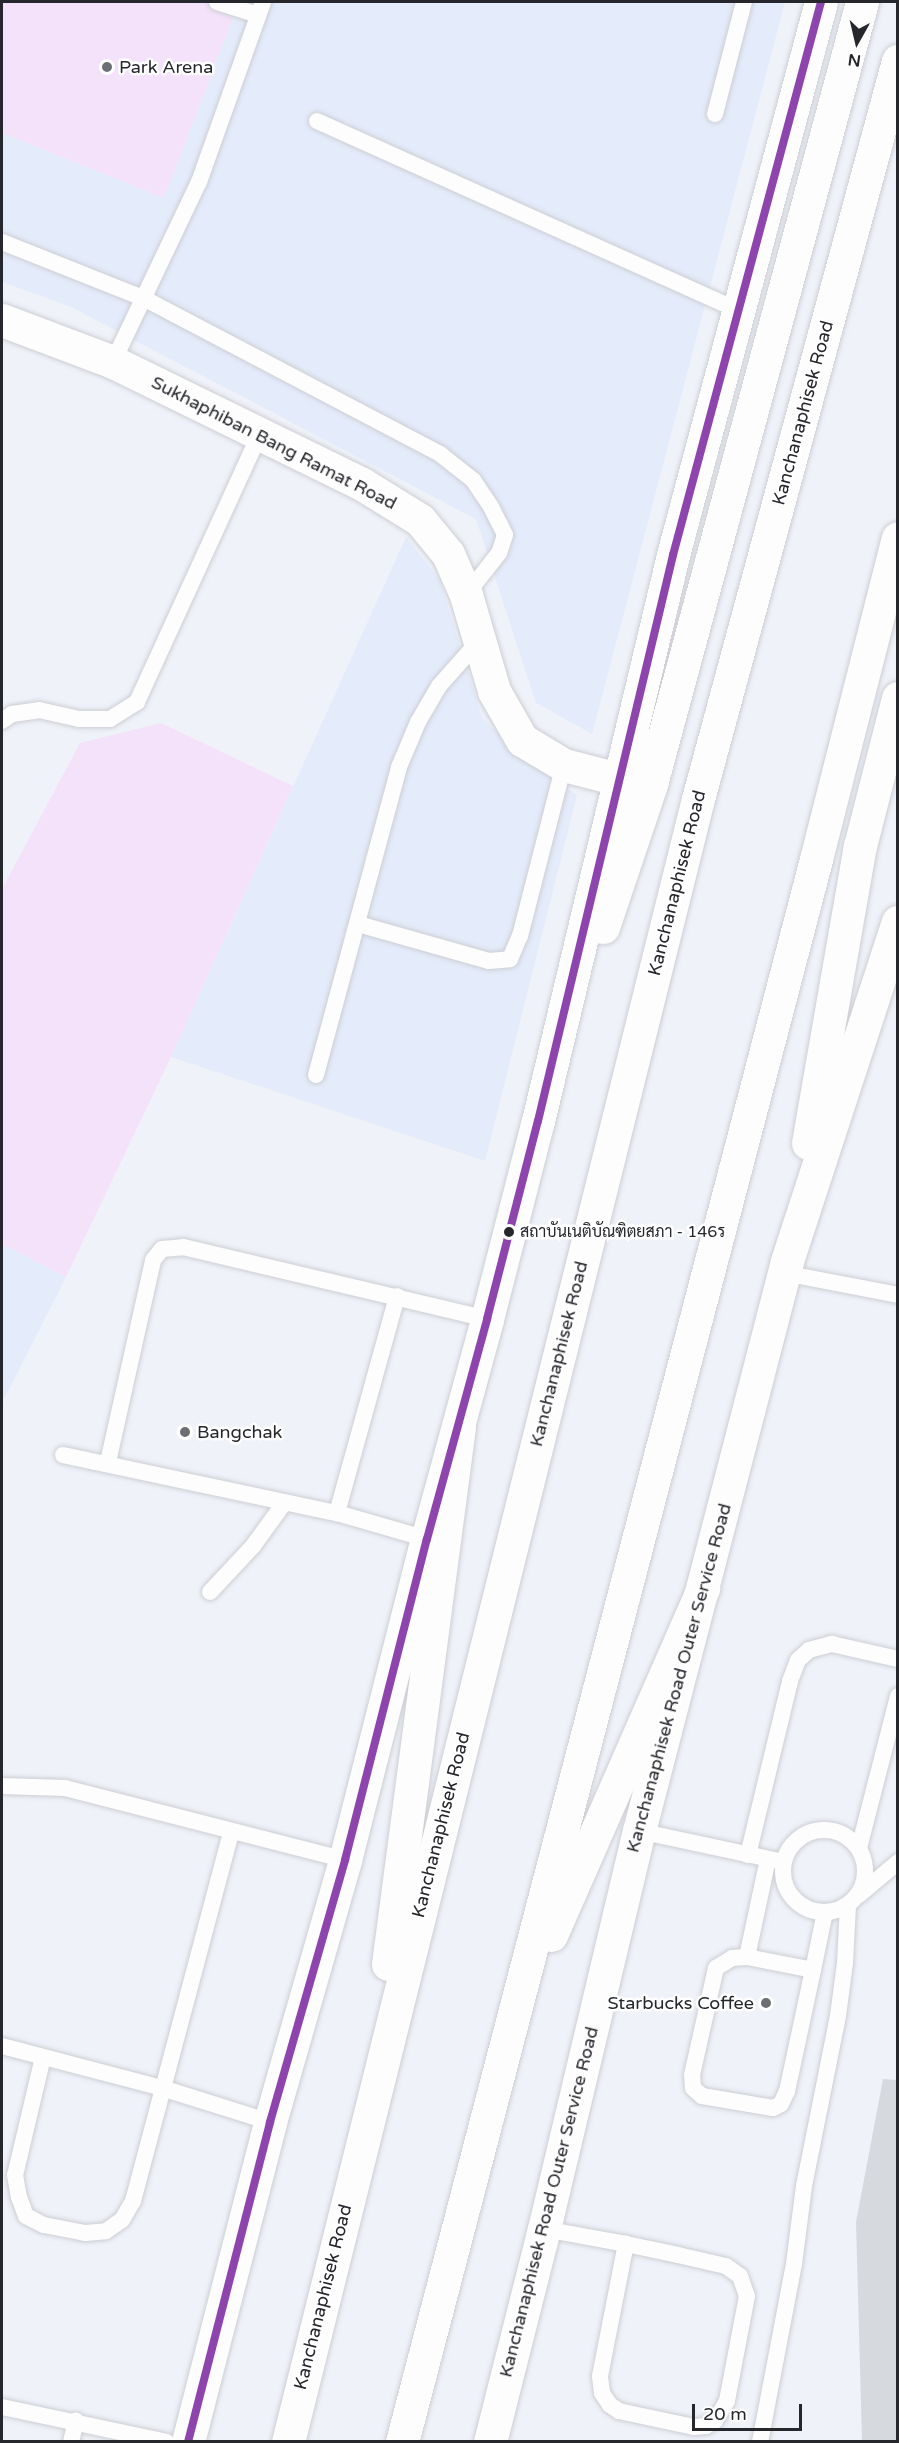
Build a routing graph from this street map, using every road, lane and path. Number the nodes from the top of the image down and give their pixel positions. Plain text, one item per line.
1 (217, 2) edge
2 (740, 2) edge
3 (821, 2) edge
4 (862, 2) edge
5 (261, 8) edge
6 (897, 61) edge
7 (715, 114) dead end
8 (317, 121) dead end
9 (2, 242) edge
10 (145, 299) junction
11 (740, 311) junction
12 (2, 320) edge
13 (112, 362) junction
14 (260, 433) junction
15 (897, 538) edge
16 (466, 595) junction
17 (479, 641) junction
18 (897, 698) edge
19 (2, 721) edge
20 (564, 765) junction
21 (618, 779) junction
22 (897, 922) edge
23 (358, 924) junction
24 (316, 1076) dead end
25 (538, 1121) junction
26 (786, 1267) junction
27 (897, 1295) edge
28 (397, 1296) junction
29 (487, 1319) junction
30 (459, 1426) junction
31 (63, 1455) dead end
32 (108, 1462) junction
33 (285, 1502) junction
34 (337, 1513) junction
35 (427, 1539) junction
36 (703, 1588) junction
37 (210, 1592) dead end
38 (897, 1659) edge
39 (897, 1696) edge
40 (2, 1786) edge
41 (639, 1831) junction
42 (231, 1832) junction
43 (859, 1848) junction
44 (748, 1855) junction
45 (345, 1860) junction
46 (776, 1860) junction
47 (897, 1862) edge
48 (853, 1900) junction
49 (825, 1912) junction
50 (747, 1957) junction
51 (813, 1970) junction
52 (510, 2030) junction
53 (2, 2046) edge
54 (43, 2057) junction
55 (162, 2088) junction
56 (367, 2120) junction
57 (270, 2122) junction
58 (544, 2229) junction
59 (626, 2244) junction
60 (2, 2407) edge
61 (76, 2421) junction
62 (71, 2442) edge
63 (166, 2442) edge
64 (188, 2442) edge
65 (288, 2442) edge
66 (402, 2442) edge
67 (490, 2442) edge
68 (760, 2442) edge

1 - 5 lane
2 - 7 lane
3 - 11 main road
4 - 25 main road
5 - 10 lane
6 - 56 main road, Kanchanaphisek Road
8 - 11 lane
9 - 10 lane
10 - 13 lane
10 - 16 lane
11 - 21 main road
12 - 13 main road, Sukhaphiban Bang Ramat Road
13 - 14 main road, Sukhaphiban Bang Ramat Road
14 - 16 main road, Sukhaphiban Bang Ramat Road
14 - 19 lane
15 - 52 main road
16 - 17 main road, Sukhaphiban Bang Ramat Road
17 - 20 main road, Sukhaphiban Bang Ramat Road
17 - 23 lane
18 - 26 main road
20 - 21 main road, Sukhaphiban Bang Ramat Road
20 - 23 lane
21 - 25 main road
22 - 26 main road, Kanchanaphisek Road Outer Service Road
23 - 24 lane
25 - 29 main road
26 - 27 lane
26 - 36 main road, Kanchanaphisek Road Outer Service Road
28 - 29 lane
28 - 32 lane
28 - 34 lane
29 - 30 main road
30 - 35 main road
30 - 56 main road
31 - 32 lane
32 - 33 lane
33 - 34 lane
33 - 37 lane
34 - 35 lane
35 - 45 main road
36 - 41 main road, Kanchanaphisek Road Outer Service Road
36 - 52 main road
38 - 44 lane
39 - 43 lane
40 - 42 lane
41 - 44 lane
41 - 58 main road, Kanchanaphisek Road Outer Service Road
42 - 45 lane
42 - 55 lane
43 - 46 lane
43 - 48 lane
44 - 46 lane
45 - 57 main road
46 - 49 lane
46 - 50 lane
47 - 48 lane
48 - 49 lane
48 - 68 lane
49 - 51 lane
50 - 51 lane
50 - 51 lane
52 - 66 main road
53 - 54 lane
54 - 55 lane
54 - 55 lane
55 - 57 lane
56 - 65 main road, Kanchanaphisek Road
57 - 64 main road
58 - 59 lane
58 - 67 main road, Kanchanaphisek Road Outer Service Road
59 - 59 lane
60 - 61 lane
61 - 62 lane
61 - 63 lane

